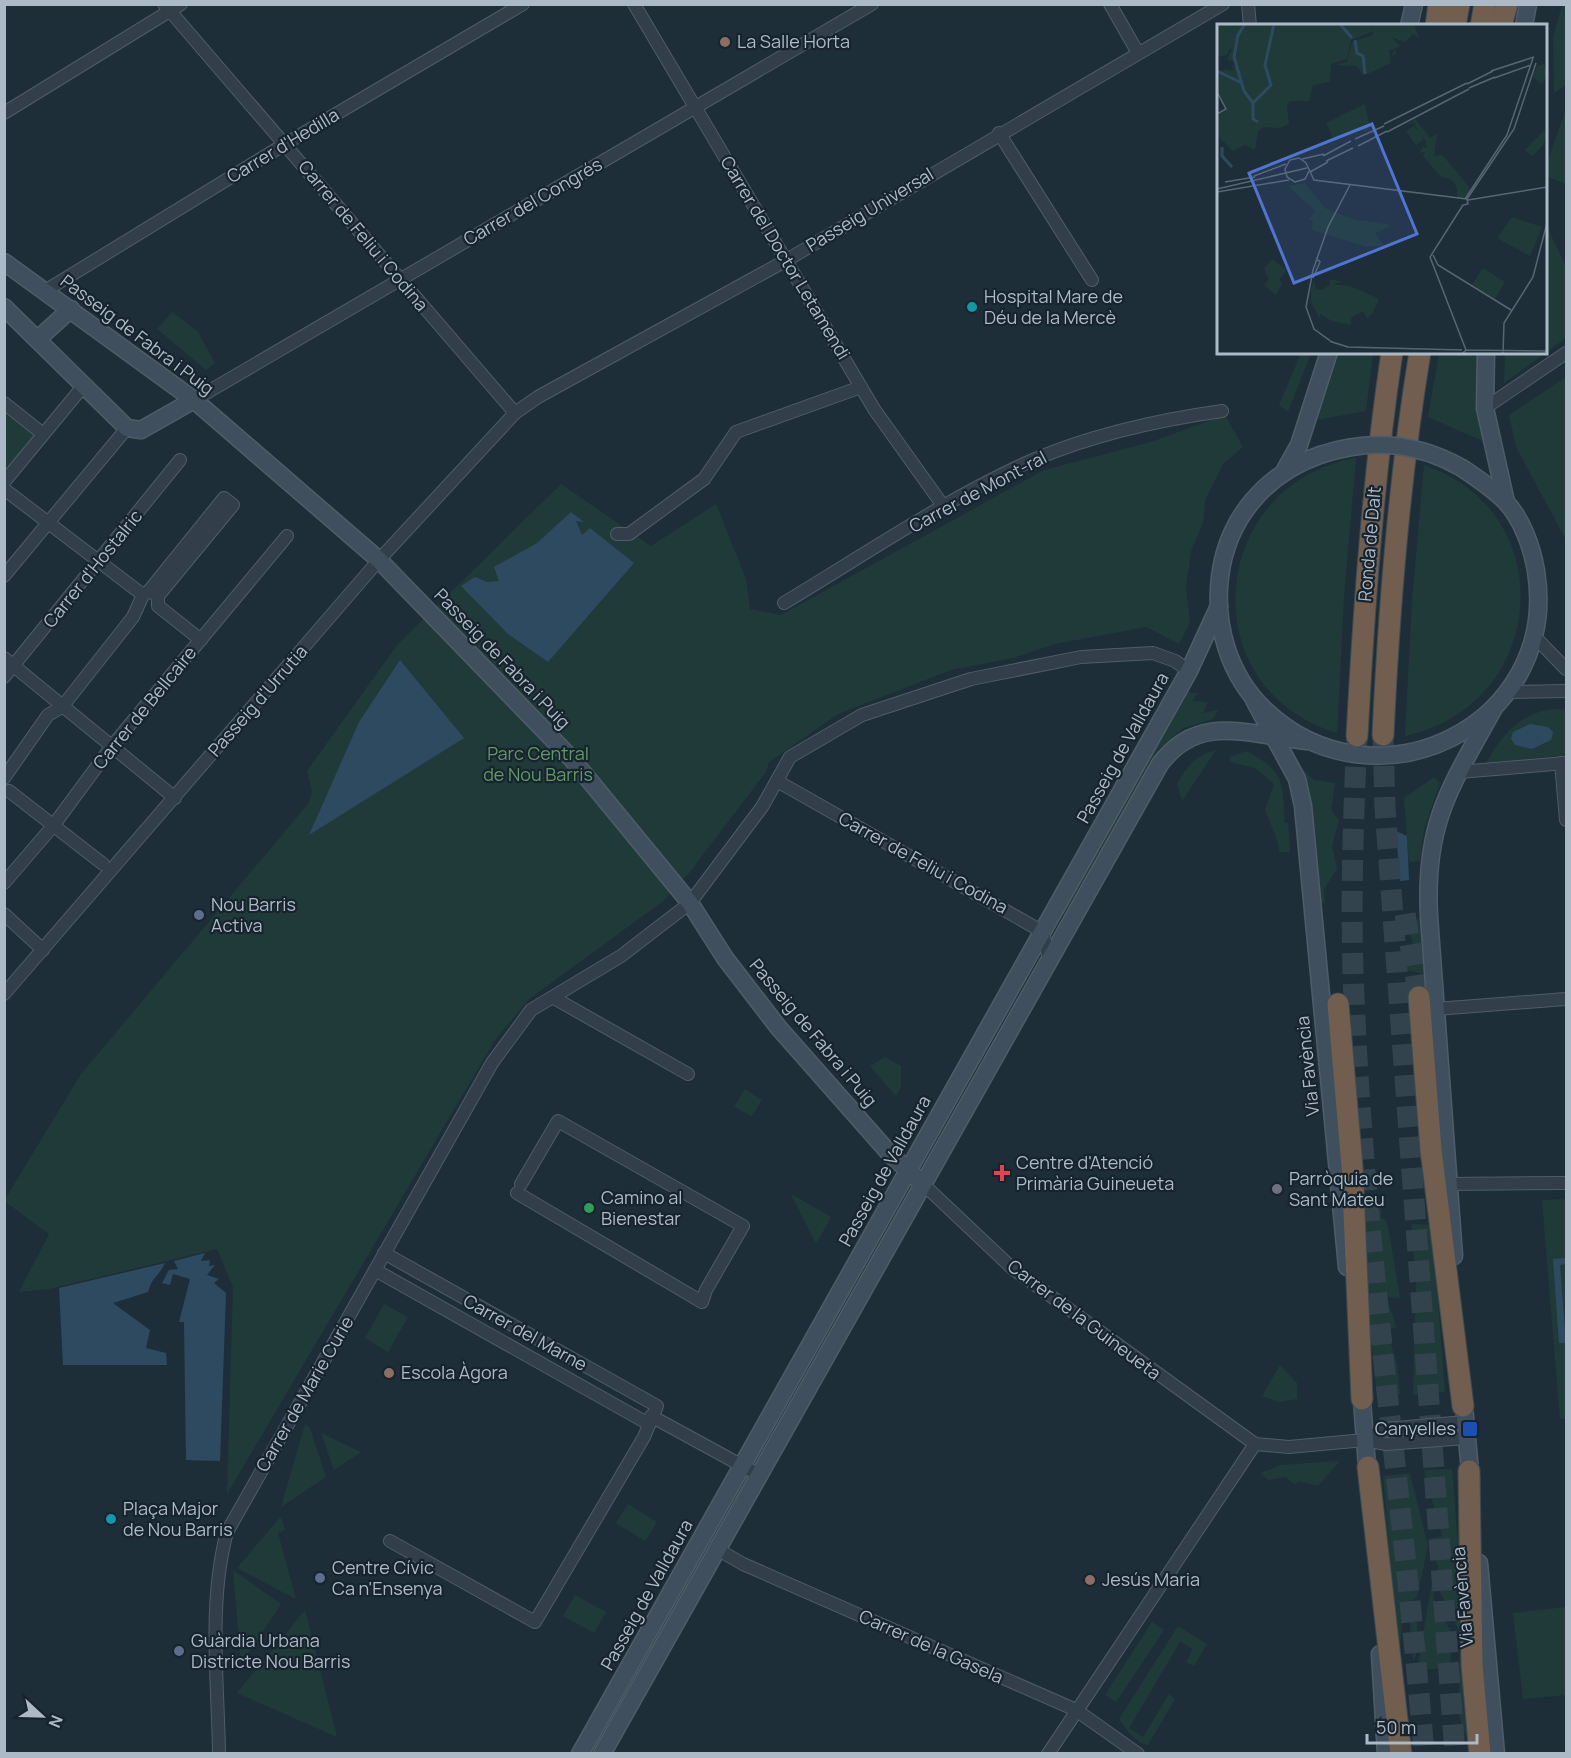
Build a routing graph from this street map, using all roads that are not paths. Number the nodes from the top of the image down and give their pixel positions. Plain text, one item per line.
1 (181, 4) edge
2 (523, 4) edge
3 (634, 4) edge
4 (872, 4) edge
5 (1110, 4) edge
6 (1223, 4) edge
7 (1248, 4) edge
8 (1414, 4) edge
9 (1439, 4) edge
10 (1459, 4) edge
11 (1485, 4) edge
12 (1507, 4) edge
13 (1528, 4) edge
14 (167, 9) edge
15 (1250, 24) edge
16 (1409, 24) edge
17 (1436, 24) edge
18 (1455, 24) edge
19 (1481, 24) edge
20 (1502, 24) edge
21 (1524, 24) edge
22 (1138, 53) junction
23 (695, 109) junction
24 (4, 113) edge
25 (999, 134) junction
26 (285, 144) junction
27 (785, 261) junction
28 (4, 262) edge
29 (399, 280) junction
30 (1092, 280) dead end
31 (45, 291) junction
32 (4, 307) edge
33 (71, 309) junction
34 (39, 338) junction
35 (1566, 353) edge
36 (1328, 354) edge
37 (1392, 354) edge
38 (1420, 354) edge
39 (1486, 354) edge
40 (85, 384) junction
41 (861, 387) junction
42 (194, 400) junction
43 (4, 403) edge
44 (1485, 408) junction
45 (1222, 411) dead end
46 (515, 413) junction
47 (127, 428) junction
48 (38, 430) dead end
49 (180, 460) dead end
50 (1285, 471) junction
51 (4, 482) edge
52 (4, 489) edge
53 (1506, 503) junction
54 (944, 507) junction
55 (48, 523) junction
56 (617, 534) dead end
57 (287, 536) dead end
58 (379, 560) junction
59 (99, 562) junction
60 (4, 576) edge
61 (150, 594) junction
62 (784, 603) dead end
63 (1219, 606) junction
64 (1533, 635) junction
65 (201, 640) junction
66 (9, 662) edge
67 (1566, 669) edge
68 (1189, 671) junction
69 (4, 676) edge
70 (1566, 691) edge
71 (1507, 692) junction
72 (1254, 700) junction
73 (62, 707) junction
74 (1494, 708) junction
75 (1383, 735) tunnel mouth
76 (1357, 736) tunnel mouth
77 (1273, 738) junction
78 (1307, 741) junction
79 (112, 746) junction
80 (1564, 763) edge
81 (1459, 772) junction
82 (4, 778) edge
83 (777, 781) junction
84 (9, 791) dead end
85 (175, 798) junction
86 (1566, 820) edge
87 (53, 826) junction
88 (103, 864) dead end
89 (4, 883) edge
90 (690, 903) junction
91 (4, 914) edge
92 (1042, 932) junction
93 (43, 950) junction
94 (1049, 960) junction
95 (4, 994) edge
96 (1419, 997) tunnel mouth
97 (554, 998) junction
98 (1566, 999) edge
99 (1338, 1004) dead end
100 (1436, 1010) junction
101 (688, 1074) dead end
102 (908, 1170) junction
103 (922, 1183) junction
104 (1566, 1183) edge
105 (1448, 1184) junction
106 (519, 1189) joint
107 (384, 1253) junction
108 (375, 1270) junction
109 (1362, 1399) junction
110 (649, 1419) junction
111 (1465, 1422) junction
112 (1365, 1440) junction
113 (1255, 1444) junction
114 (742, 1465) junction
115 (1368, 1467) junction
116 (1469, 1471) junction
117 (759, 1475) junction
118 (390, 1541) dead end
119 (717, 1549) junction
120 (1077, 1710) junction
121 (219, 1754) edge
122 (580, 1754) edge
123 (602, 1754) edge
124 (1048, 1754) edge
125 (1138, 1754) edge
126 (1386, 1754) edge
127 (1401, 1754) edge
128 (1480, 1754) edge
129 (1496, 1754) edge

1 - 14 street
2 - 26 street, Carrer d'Hedilla
3 - 23 street, Carrer del Doctor Letamendi
4 - 23 street, Carrer del Congrés
5 - 22 street
6 - 22 street, Passeig Universal
7 - 15 street
8 - 16 street
9 - 17 highway
10 - 18 highway
11 - 19 highway
12 - 20 highway
13 - 21 street
14 - 24 street
14 - 26 street, Carrer de Feliu i Codina
22 - 25 street, Passeig Universal
23 - 27 street, Carrer del Doctor Letamendi
23 - 29 street, Carrer del Congrés
25 - 27 street, Passeig Universal
25 - 30 street
26 - 29 street, Carrer de Feliu i Codina
26 - 31 street, Carrer d'Hedilla
27 - 41 street, Carrer del Doctor Letamendi
27 - 46 street, Passeig Universal
28 - 31 street, Passeig de Fabra i Puig
29 - 42 street, Carrer del Congrés
29 - 46 street, Carrer de Feliu i Codina
31 - 33 street, Passeig de Fabra i Puig
32 - 34 street
33 - 34 street
33 - 42 street, Passeig de Fabra i Puig
34 - 40 street
35 - 44 street
36 - 50 street
37 - 76 highway, Ronda de Dalt
38 - 75 highway, Ronda de Dalt
39 - 44 street
40 - 47 street
40 - 51 street
41 - 54 street, Carrer del Doctor Letamendi
41 - 56 street
42 - 47 street
42 - 58 street, Passeig de Fabra i Puig
43 - 48 street
44 - 53 street
45 - 54 street, Carrer de Mont-ral
46 - 58 street, Passeig d'Urrutia
47 - 55 street
49 - 59 street, Carrer d'Hostalric
50 - 53 street, bridge
50 - 63 street
52 - 55 street
53 - 64 street
54 - 62 street, Carrer de Mont-ral
55 - 59 street
55 - 60 street
57 - 65 street, Carrer de Bellcaire
58 - 85 street, Passeig d'Urrutia
58 - 90 street, Passeig de Fabra i Puig
59 - 61 street
59 - 66 street, Carrer d'Hostalric
61 - 61 street
61 - 65 street
61 - 73 street
63 - 68 street, Passeig de Valldaura
63 - 72 street, Via Favència
64 - 67 street
64 - 71 street
65 - 79 street, Carrer de Bellcaire
66 - 69 street, Carrer d'Hostalric
66 - 73 street
68 - 83 street, Carrer de Marie Curie
68 - 92 street, Passeig de Valldaura
70 - 71 street
71 - 74 street
72 - 77 street, Via Favència
72 - 78 street
73 - 79 street
73 - 82 street
74 - 78 street
74 - 81 street, Via Favència
77 - 78 street, Passeig de Valldaura
77 - 94 street, Passeig de Valldaura
77 - 109 street, Via Favència
79 - 85 street
79 - 87 street, Carrer de Bellcaire
80 - 81 street
80 - 86 street
81 - 100 street, Via Favència
83 - 90 street, Carrer de Marie Curie
83 - 92 street, Carrer de Feliu i Codina
84 - 87 street
85 - 93 street, Passeig d'Urrutia
87 - 88 street
87 - 89 street, Carrer de Bellcaire
90 - 97 street, Carrer de Marie Curie
90 - 102 street, Passeig de Fabra i Puig
91 - 93 street
92 - 94 street
92 - 102 street, Passeig de Valldaura
93 - 95 street, Passeig d'Urrutia
94 - 103 street, Passeig de Valldaura
96 - 111 highway
97 - 101 street
97 - 107 street, Carrer de Marie Curie
98 - 100 street
99 - 109 highway
100 - 105 street, Via Favència
102 - 103 street, Passeig de Fabra i Puig
102 - 114 street, Passeig de Valldaura
103 - 113 street, Carrer de la Guineueta
103 - 117 street, Passeig de Valldaura
104 - 105 street
105 - 111 street, Via Favència
106 - 106 street
107 - 108 street, Carrer de Marie Curie
107 - 110 street, Carrer del Marne
108 - 110 street, Carrer del Marne
108 - 121 street, Carrer de Marie Curie
109 - 112 street, Via Favència
110 - 114 street, Carrer del Marne
110 - 118 street
111 - 112 street
111 - 116 street, Via Favència
112 - 113 street
112 - 115 street, Via Favència
113 - 120 street
114 - 117 street, Carrer del Marne
114 - 122 street, Passeig de Valldaura
115 - 126 street, Via Favència
115 - 127 highway
116 - 128 highway
116 - 129 street, Via Favència
117 - 119 street, Passeig de Valldaura
119 - 120 street, Carrer de la Gasela
119 - 123 street, Passeig de Valldaura
120 - 124 street
120 - 125 street, Carrer de la Gasela

